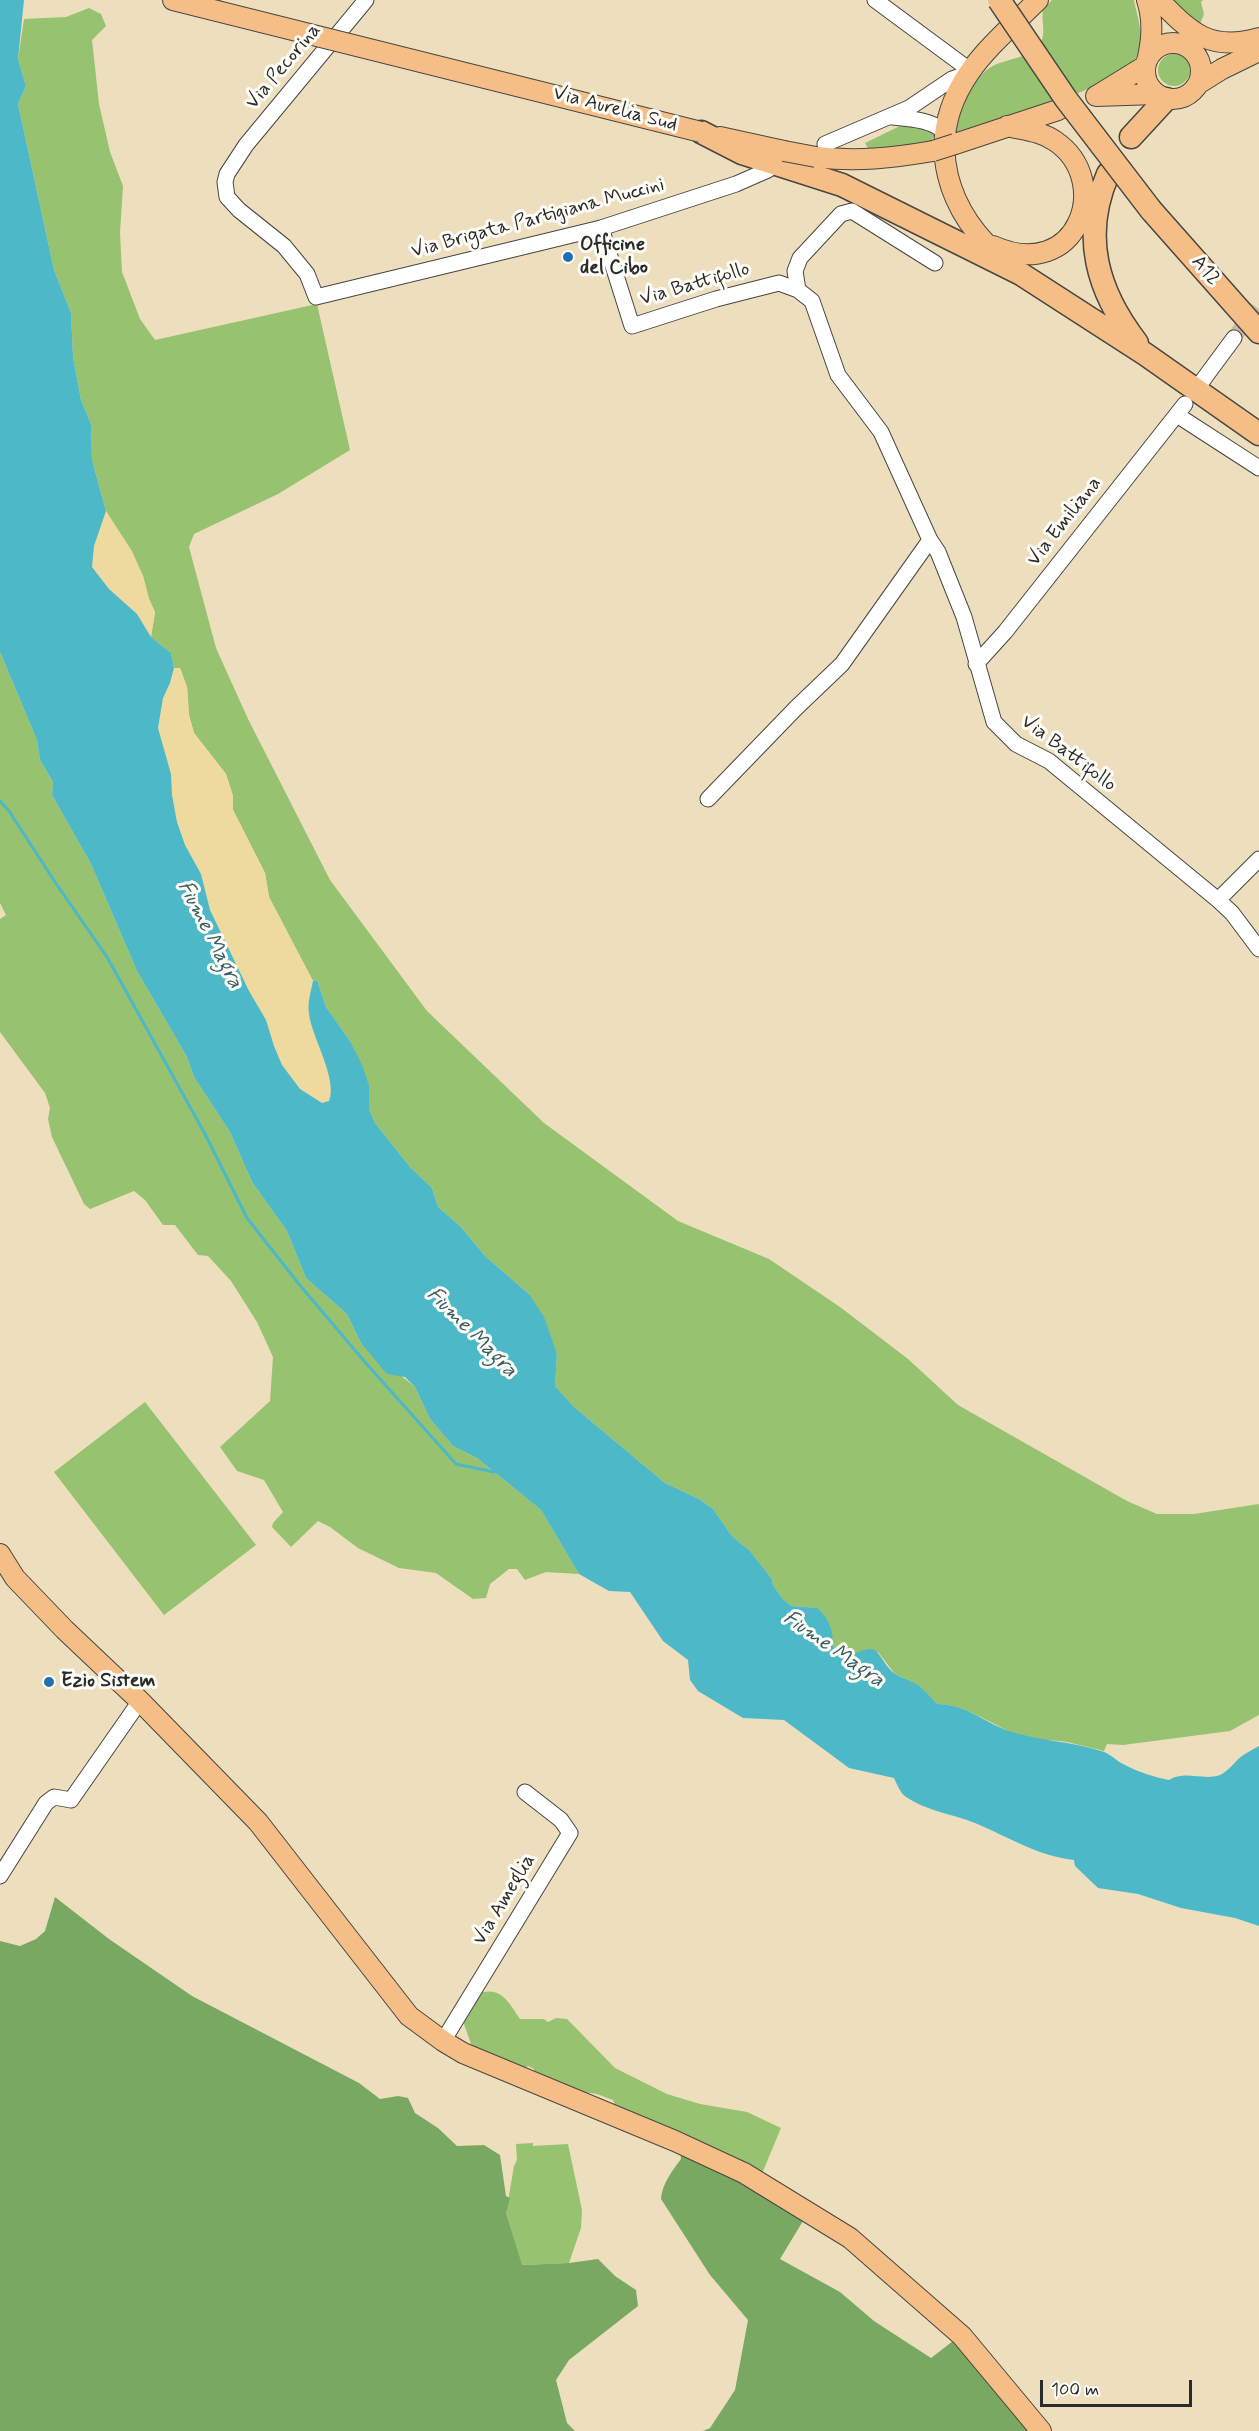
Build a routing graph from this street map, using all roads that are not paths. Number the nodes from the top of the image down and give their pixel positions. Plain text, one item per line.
1 (172, 0) edge
2 (366, 0) edge
3 (875, 0) edge
4 (999, 0) edge
5 (1015, 0) edge
6 (1038, 0) edge
7 (1147, 0) edge
8 (1159, 0) edge
9 (1259, 38) edge
10 (1259, 44) edge
11 (1189, 48) junction
12 (1259, 51) edge
13 (1146, 62) junction
14 (970, 72) junction
15 (1198, 84) junction
16 (1161, 96) junction
17 (1058, 110) dead end
18 (889, 116) junction
19 (1007, 126) junction
20 (701, 132) junction
21 (1131, 137) dead end
22 (950, 138) junction
23 (825, 144) dead end
24 (768, 170) dead end
25 (1108, 174) dead end
26 (1158, 206) junction
27 (601, 228) junction
28 (985, 242) junction
29 (935, 262) dead end
30 (1021, 274) junction
31 (798, 290) junction
32 (316, 297) joint
33 (1259, 309) edge
34 (1259, 332) edge
35 (1234, 338) tunnel mouth
36 (1145, 354) junction
37 (1200, 384) dead end
38 (1259, 434) edge
39 (1259, 468) edge
40 (930, 540) junction
41 (976, 664) junction
42 (708, 799) dead end
43 (1259, 859) edge
44 (1218, 900) junction
45 (1259, 949) edge
46 (0, 1554) edge
47 (140, 1701) junction
48 (525, 1792) dead end
49 (0, 1876) edge
50 (443, 2041) junction
51 (1041, 2431) edge

1 - 20 main road, Via Aurelia Sud, bridge
2 - 32 street, Via Pecorina
3 - 14 street
4 - 26 highway, A12, bridge
5 - 26 highway, A12
6 - 14 main road
7 - 13 main road
8 - 9 main road
8 - 11 main road
10 - 11 main road
11 - 13 main road
11 - 15 main road
12 - 15 main road
13 - 16 main road
13 - 16 main road
14 - 18 street
14 - 22 main road
15 - 16 main road
16 - 21 highway
17 - 19 main road, Via Aurelia Sud
18 - 22 street
18 - 23 street
19 - 22 main road, Via Aurelia Sud
19 - 28 main road
20 - 22 main road, Via Aurelia Sud, bridge
20 - 30 highway
22 - 28 main road
24 - 27 street, Via Brigata Partigiana Muccini
25 - 36 highway
26 - 33 highway, A12 / A12
26 - 34 highway, A12 / A12
27 - 31 street, Via Battifollo
27 - 32 street, Via Brigata Partigiana Muccini
28 - 30 main road
29 - 31 street
30 - 36 highway
31 - 40 street, Via Battifollo
35 - 37 street
36 - 38 highway
39 - 41 street, Via Emiliana
40 - 41 street, Via Battifollo
40 - 42 street
41 - 44 street, Via Battifollo
43 - 44 street
44 - 45 street, Via Battifollo
46 - 47 main road
47 - 49 street
47 - 50 main road
48 - 50 street, Via Ameglia
50 - 51 main road

